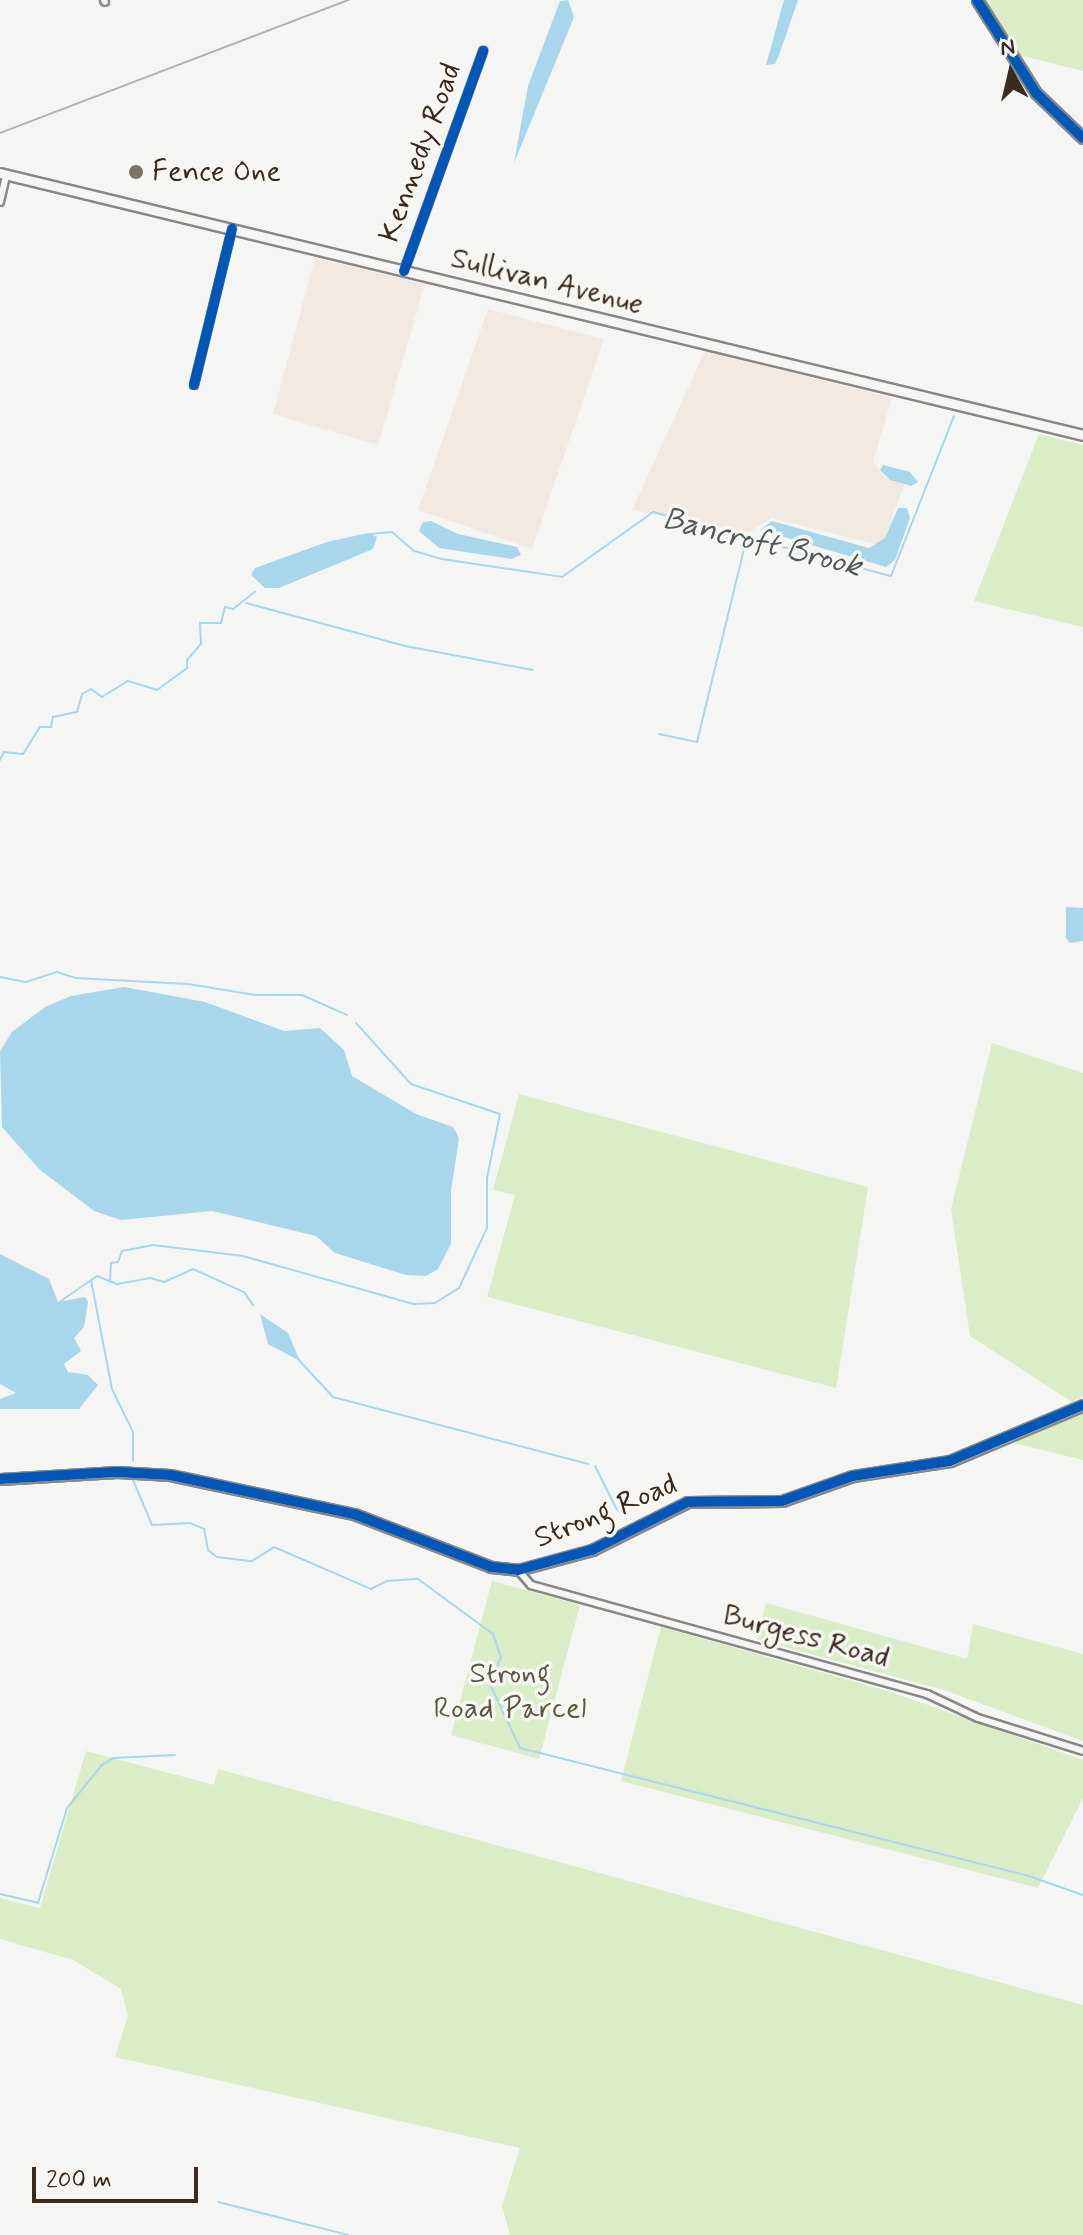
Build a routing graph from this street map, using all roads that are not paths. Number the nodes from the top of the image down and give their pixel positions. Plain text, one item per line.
1 (977, 0) edge
2 (483, 51) dead end
3 (1083, 138) edge
4 (3, 174) edge
5 (0, 202) edge
6 (232, 229) junction
7 (404, 271) junction
8 (194, 385) dead end
9 (1083, 435) edge
10 (1083, 1405) edge
11 (0, 1479) edge
12 (518, 1570) junction
13 (1083, 1751) edge

1 - 3 street
2 - 7 street, Kennedy Road
4 - 5 street
4 - 6 street, Sullivan Avenue
6 - 7 street, Sullivan Avenue
6 - 8 street
7 - 9 street, Sullivan Avenue
10 - 12 street, Strong Road
11 - 12 street, Strong Road
12 - 13 street, Burgess Road

